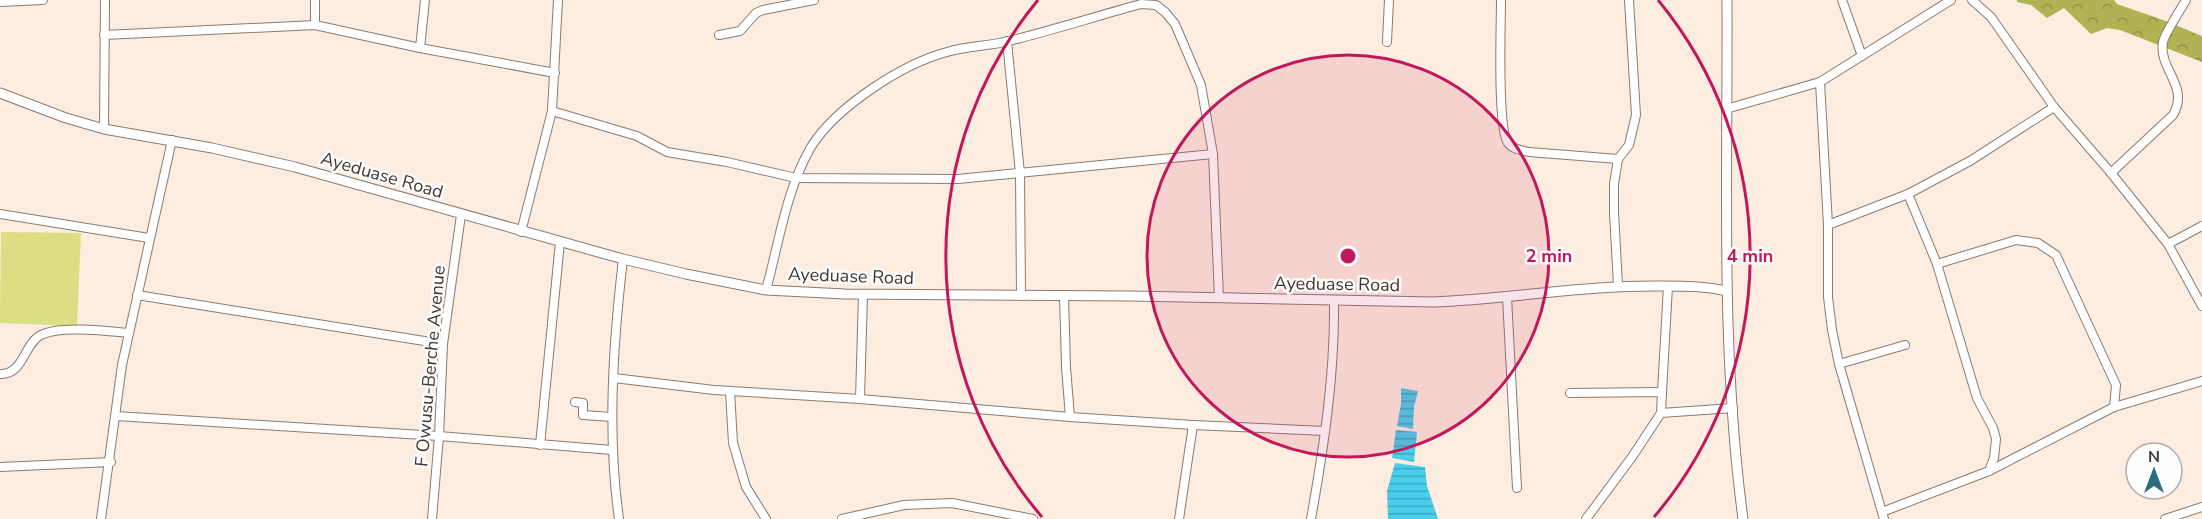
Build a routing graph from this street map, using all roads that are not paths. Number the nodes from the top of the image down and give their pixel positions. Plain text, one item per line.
1 (43, 0) edge
2 (105, 0) edge
3 (315, 0) edge
4 (425, 0) edge
5 (558, 0) edge
6 (814, 0) edge
7 (1389, 0) edge
8 (1501, 0) edge
9 (1629, 0) edge
10 (1727, 0) edge
11 (1842, 0) edge
12 (1951, 0) edge
13 (1972, 0) edge
14 (2186, 0) edge
15 (0, 2) edge
16 (315, 25) junction
17 (104, 35) junction
18 (719, 35) dead end
19 (1007, 41) junction
20 (1388, 42) dead end
21 (420, 48) junction
22 (1862, 56) junction
23 (555, 73) junction
24 (1820, 82) junction
25 (0, 93) edge
26 (2054, 107) junction
27 (1726, 109) junction
28 (552, 111) junction
29 (104, 129) junction
30 (172, 140) junction
31 (1213, 154) junction
32 (1618, 159) junction
33 (2111, 173) junction
34 (1020, 174) junction
35 (796, 178) junction
36 (1908, 195) junction
37 (0, 214) edge
38 (461, 215) junction
39 (1828, 225) junction
40 (2202, 226) edge
41 (521, 232) junction
42 (149, 238) junction
43 (560, 242) junction
44 (2168, 244) junction
45 (623, 259) junction
46 (1937, 264) junction
47 (1618, 285) junction
48 (1668, 286) junction
49 (766, 290) junction
50 (1726, 291) junction
51 (863, 294) junction
52 (137, 295) junction
53 (1064, 295) junction
54 (1021, 296) junction
55 (1507, 297) junction
56 (1219, 298) junction
57 (1334, 300) junction
58 (2202, 306) edge
59 (129, 333) junction
60 (443, 344) junction
61 (1905, 345) dead end
62 (1839, 364) junction
63 (0, 374) edge
64 (614, 378) junction
65 (2202, 381) edge
66 (730, 391) junction
67 (1662, 392) junction
68 (1570, 393) dead end
69 (860, 399) junction
70 (575, 402) dead end
71 (2114, 407) junction
72 (1733, 408) junction
73 (1661, 413) junction
74 (116, 416) junction
75 (612, 417) junction
76 (1070, 417) junction
77 (1193, 425) junction
78 (1325, 431) junction
79 (439, 436) junction
80 (540, 445) junction
81 (612, 450) junction
82 (111, 462) junction
83 (0, 467) edge
84 (1989, 471) junction
85 (1517, 488) dead end
86 (2202, 507) edge
87 (1003, 516) edge
88 (1883, 516) edge
89 (101, 519) edge
90 (432, 519) edge
91 (619, 519) edge
92 (766, 519) edge
93 (842, 519) edge
94 (1033, 519) edge
95 (1179, 519) edge
96 (1311, 519) edge
97 (1586, 519) edge
98 (1743, 519) edge
99 (2165, 519) edge

1 - 15 street
2 - 17 street
3 - 16 street
4 - 21 street
5 - 23 street
6 - 18 street
7 - 20 street
8 - 32 street
9 - 32 street
10 - 27 street
11 - 22 street
12 - 22 street
13 - 26 street
14 - 33 street
16 - 17 street
16 - 21 street
17 - 29 street
19 - 31 street
19 - 34 street
19 - 35 street
21 - 23 street
22 - 24 street
23 - 28 street
24 - 27 street
24 - 39 street
25 - 29 street, Ayeduase Road
26 - 33 street
26 - 36 street
27 - 50 street
28 - 35 street
28 - 41 street
29 - 30 street, Ayeduase Road
30 - 38 street, Ayeduase Road
30 - 42 street
31 - 34 street
31 - 56 street
32 - 47 street
33 - 44 street
34 - 35 street
34 - 54 street
35 - 49 street
36 - 39 street
36 - 46 street
37 - 42 street
38 - 41 street, Ayeduase Road
38 - 60 street, F Owusu-Berche Avenue
39 - 62 street
40 - 44 street
41 - 43 street, Ayeduase Road
42 - 52 street
43 - 45 street, Ayeduase Road
43 - 80 street
44 - 58 street
45 - 49 street, Ayeduase Road
45 - 64 street
46 - 71 street
46 - 84 street
47 - 48 street, Ayeduase Road
47 - 55 street, Ayeduase Road
48 - 50 street, Ayeduase Road
48 - 67 street
49 - 51 street, Ayeduase Road
50 - 72 street
51 - 54 street, Ayeduase Road
51 - 69 street
52 - 59 street
52 - 60 street
53 - 54 street, Ayeduase Road
53 - 56 street, Ayeduase Road
53 - 76 street
55 - 57 street, Ayeduase Road
55 - 85 street
56 - 57 street, Ayeduase Road
57 - 78 street
59 - 63 street
59 - 74 street
60 - 79 street, F Owusu-Berche Avenue
61 - 62 street
62 - 88 street
64 - 66 street
64 - 75 street
65 - 71 street
66 - 69 street
66 - 92 street
67 - 68 street
67 - 73 street
69 - 76 street
70 - 75 street
71 - 84 street
72 - 73 street
72 - 98 street
73 - 97 street
74 - 79 street
74 - 82 street
75 - 81 street
76 - 77 street
77 - 78 street
77 - 95 street
78 - 96 street
79 - 80 street
79 - 90 street, F Owusu-Berche Avenue
80 - 81 street
81 - 91 street
82 - 83 street
82 - 89 street
84 - 88 street
86 - 99 street
87 - 93 street
87 - 94 street

